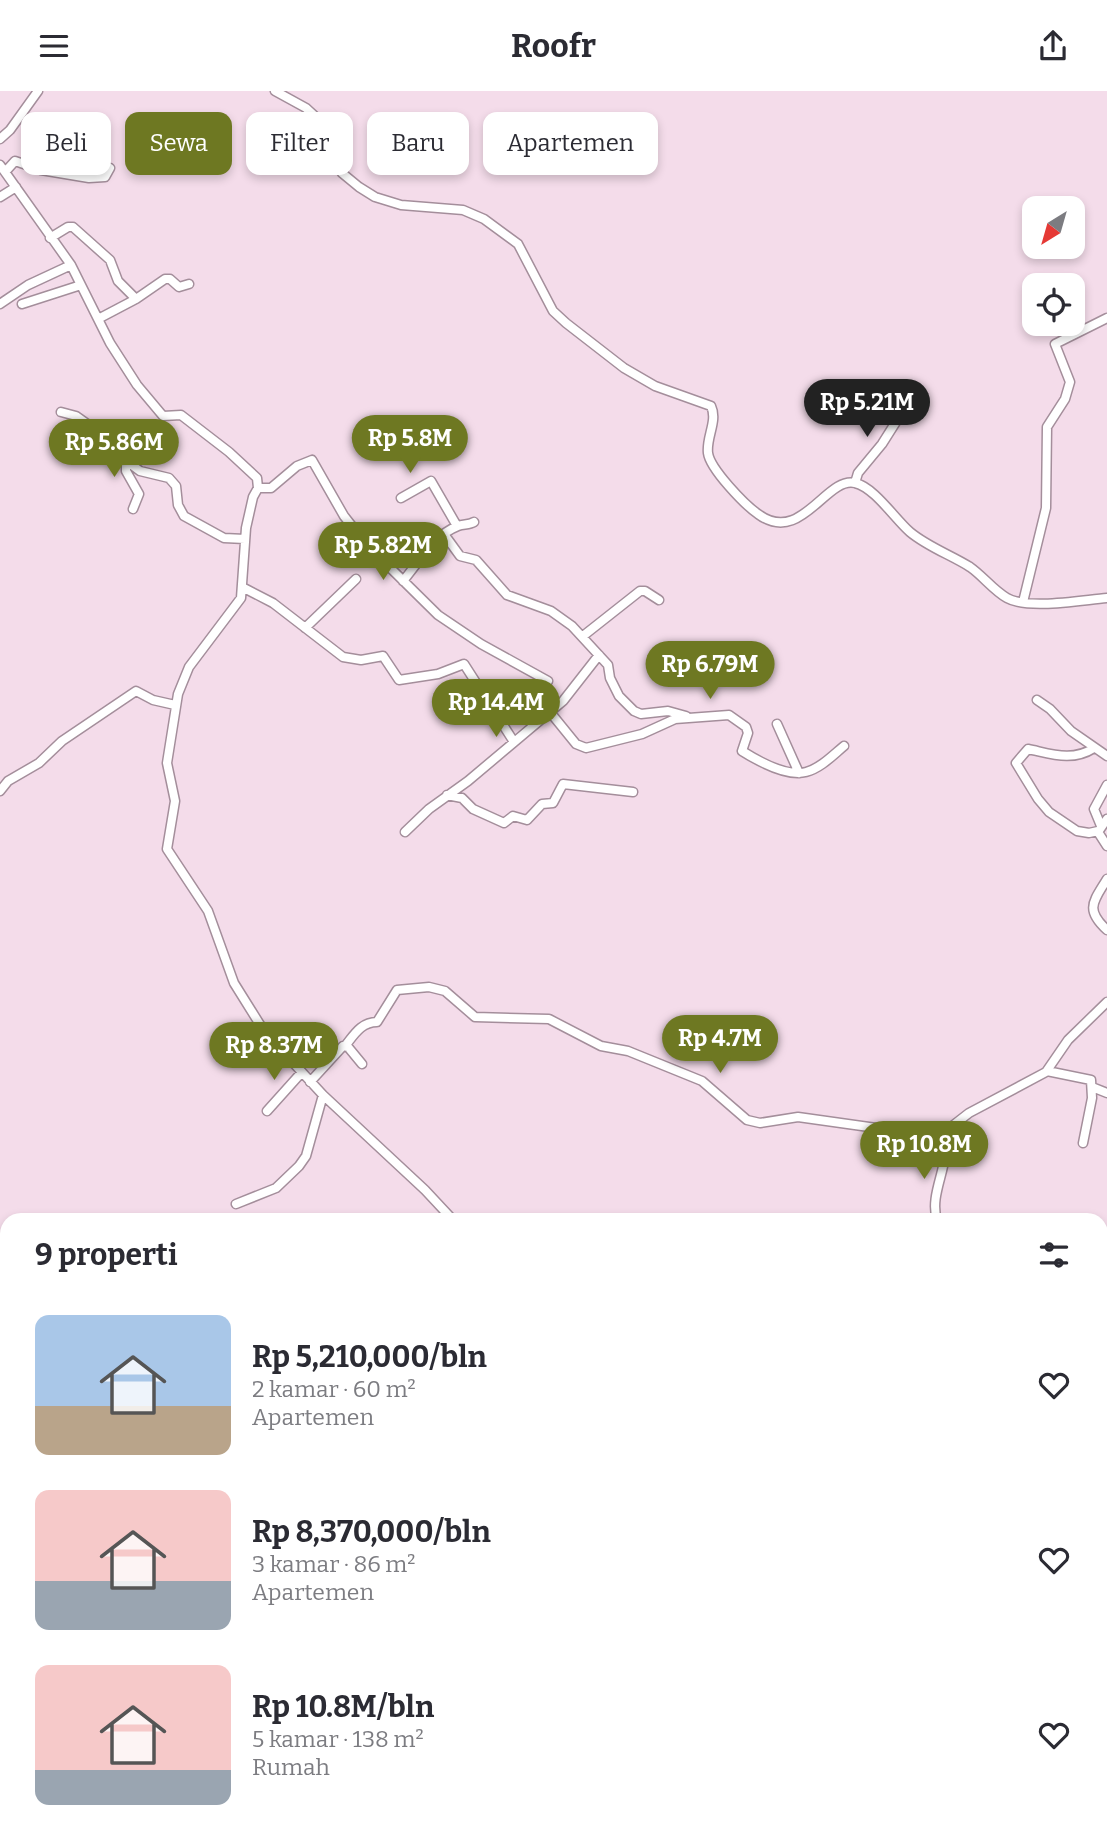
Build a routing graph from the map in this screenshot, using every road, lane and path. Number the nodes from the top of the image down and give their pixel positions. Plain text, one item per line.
1 (38, 91) edge
2 (275, 91) edge
3 (0, 138) edge
4 (21, 163) edge
5 (2, 169) edge
6 (71, 175) edge
7 (106, 175) edge
8 (16, 187) junction
9 (0, 197) edge
10 (50, 238) junction
11 (71, 265) junction
12 (189, 284) dead end
13 (81, 285) junction
14 (136, 299) junction
15 (1, 303) edge
16 (22, 304) dead end
17 (1107, 318) edge
18 (98, 320) junction
19 (906, 406) dead end
20 (61, 412) dead end
21 (126, 460) junction
22 (855, 482) junction
23 (258, 488) junction
24 (401, 498) dead end
25 (133, 509) dead end
26 (474, 522) dead end
27 (457, 526) junction
28 (444, 534) junction
29 (246, 539) junction
30 (356, 579) dead end
31 (404, 581) junction
32 (244, 588) junction
33 (1107, 598) edge
34 (659, 600) dead end
35 (1023, 602) junction
36 (305, 628) junction
37 (583, 636) junction
38 (599, 655) junction
39 (548, 681) dead end
40 (1037, 700) dead end
41 (176, 705) junction
42 (550, 712) junction
43 (691, 718) junction
44 (777, 724) dead end
45 (514, 742) junction
46 (844, 746) dead end
47 (1094, 748) junction
48 (1107, 756) edge
49 (799, 773) junction
50 (1107, 785) edge
51 (0, 791) edge
52 (634, 792) dead end
53 (447, 795) junction
54 (1102, 826) edge
55 (405, 832) dead end
56 (1107, 846) edge
57 (1107, 879) edge
58 (1107, 930) edge
59 (1107, 1002) edge
60 (345, 1046) junction
61 (362, 1064) dead end
62 (1047, 1071) junction
63 (302, 1072) junction
64 (310, 1081) junction
65 (1092, 1087) junction
66 (1107, 1093) edge
67 (323, 1095) junction
68 (267, 1111) dead end
69 (942, 1134) junction
70 (1083, 1143) dead end
71 (236, 1204) dead end
72 (446, 1213) edge
73 (936, 1213) edge

1 - 3 street
2 - 22 street
4 - 5 street
5 - 8 street
6 - 7 street
8 - 9 street
8 - 10 street
10 - 11 street
10 - 14 street
11 - 13 street
11 - 15 street
12 - 14 street
13 - 16 street
13 - 18 street
14 - 18 street
17 - 35 street
18 - 23 street
19 - 22 street
20 - 21 street
21 - 25 street
21 - 29 street
22 - 35 street
23 - 29 street
23 - 31 street
24 - 27 street
26 - 27 street
27 - 28 street
28 - 31 street
28 - 37 street
29 - 32 street
30 - 36 street
31 - 39 street
32 - 36 street
32 - 41 street
33 - 35 street
34 - 37 street
36 - 45 street
37 - 38 street
38 - 42 street
38 - 43 street
40 - 47 street
41 - 51 street
41 - 63 street
42 - 43 street
42 - 45 street
43 - 49 street
44 - 49 street
45 - 53 street
46 - 49 street
47 - 48 street
47 - 54 street
50 - 54 street
52 - 53 street
53 - 55 street
54 - 56 street
57 - 58 street
59 - 62 street
60 - 61 street
60 - 64 street
60 - 69 street
62 - 65 street
62 - 69 street
63 - 64 street
63 - 68 street
64 - 67 street
65 - 66 street
65 - 70 street
67 - 71 street
67 - 72 street
69 - 73 street

